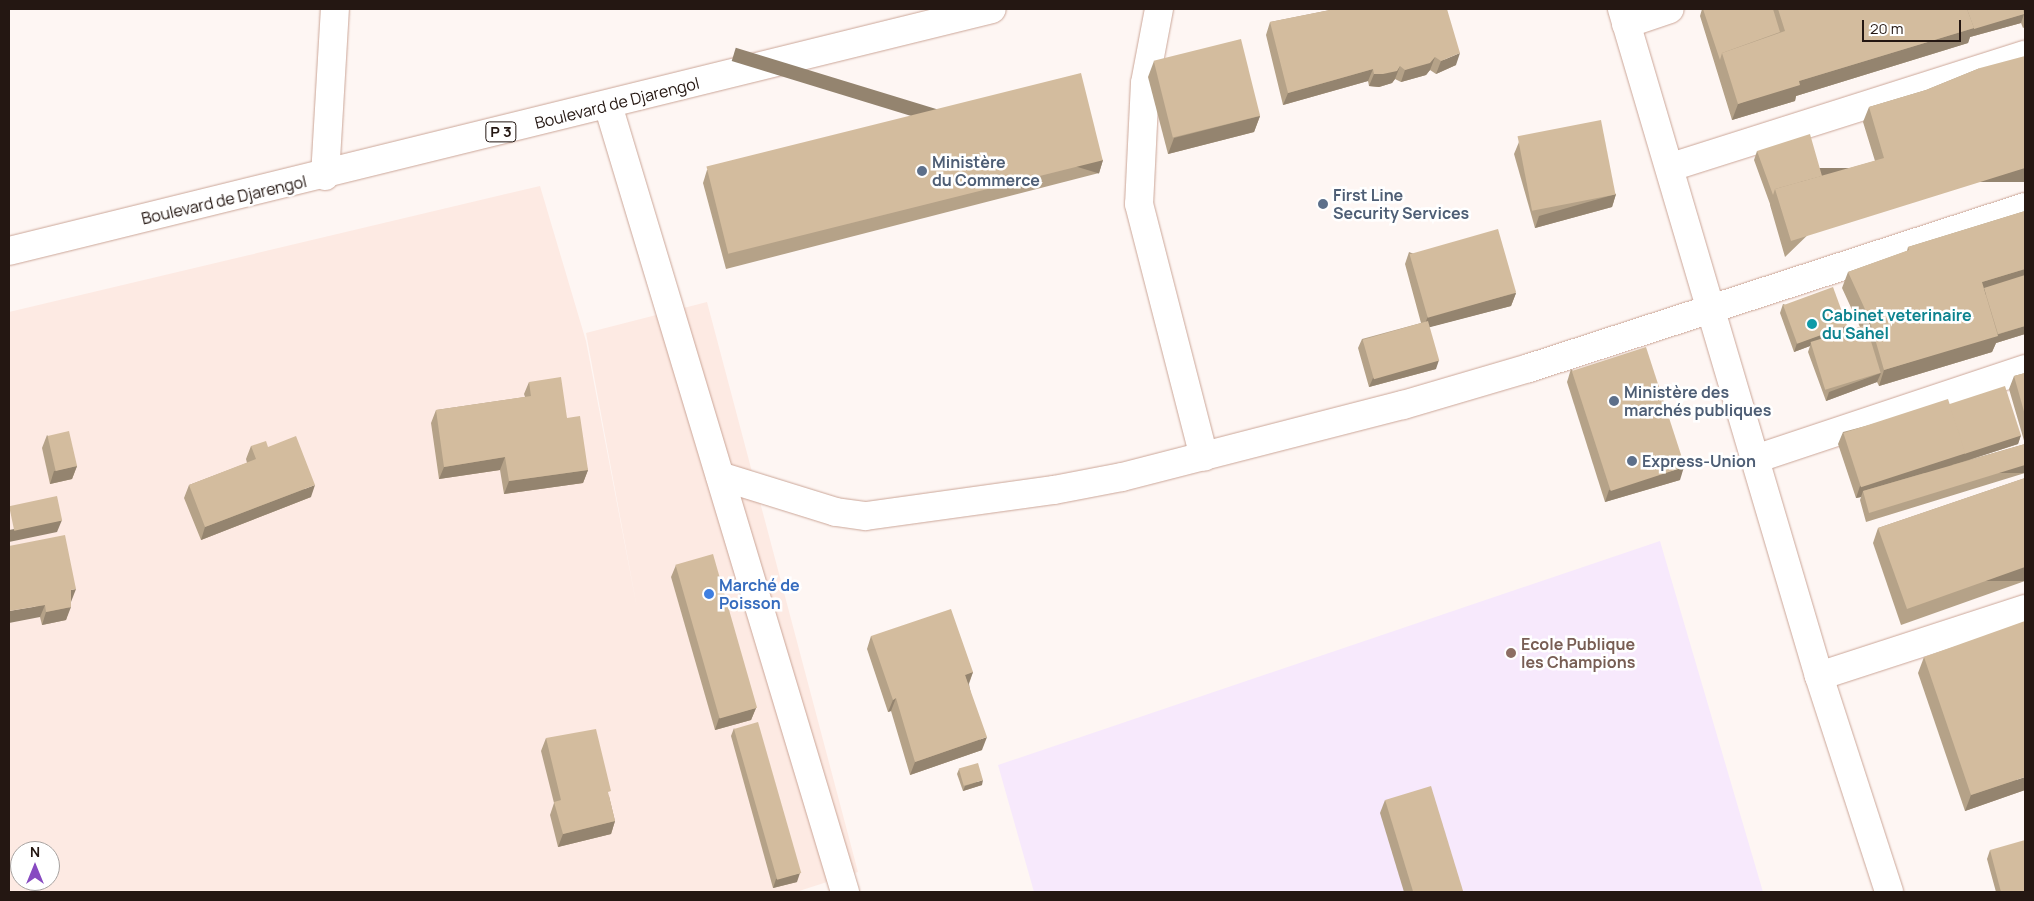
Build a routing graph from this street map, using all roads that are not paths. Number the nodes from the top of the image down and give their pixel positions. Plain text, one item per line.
1 (335, 9) edge
2 (992, 9) edge
3 (1159, 9) edge
4 (1670, 9) edge
5 (1624, 16) edge
6 (2025, 55) edge
7 (608, 105) junction
8 (1671, 167) junction
9 (325, 176) junction
10 (2025, 207) edge
11 (9, 251) edge
12 (1710, 307) junction
13 (2025, 369) edge
14 (1204, 457) junction
15 (1755, 459) junction
16 (720, 476) junction
17 (2025, 609) edge
18 (1819, 676) junction
19 (845, 892) edge
20 (1889, 892) edge

1 - 9 street
2 - 7 street, Boulevard de Djarengol / P 3
3 - 14 street
4 - 5 street
5 - 8 street
6 - 8 street
7 - 9 street, Boulevard de Djarengol / P 3
7 - 16 street
8 - 12 street
9 - 11 street, Boulevard de Djarengol / P 3
10 - 12 street
12 - 14 street
12 - 15 street
13 - 15 street
14 - 16 street
15 - 18 street
16 - 19 street
17 - 18 street
18 - 20 street

